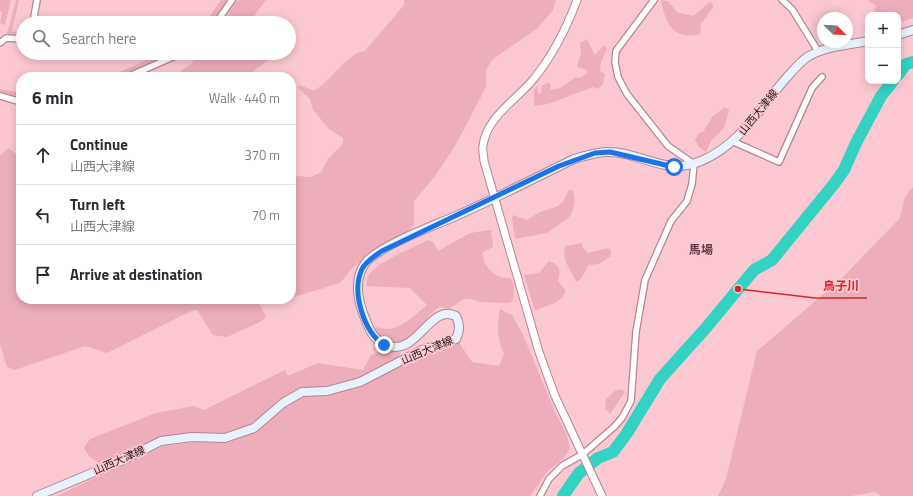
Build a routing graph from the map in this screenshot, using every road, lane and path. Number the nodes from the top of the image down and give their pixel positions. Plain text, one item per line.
1 (37, 0) edge
2 (232, 0) edge
3 (577, 0) edge
4 (654, 0) edge
5 (782, 0) edge
6 (34, 16) edge
7 (221, 16) edge
8 (913, 30) edge
9 (901, 34) edge
10 (16, 39) edge
11 (865, 42) edge
12 (0, 43) edge
13 (818, 51) junction
14 (166, 60) edge
15 (138, 72) edge
16 (822, 77) dead end
17 (0, 96) edge
18 (16, 101) edge
19 (734, 142) junction
20 (694, 164) junction
21 (495, 198) junction
22 (583, 454) junction
23 (37, 496) edge
24 (540, 496) edge
25 (602, 496) edge

1 - 6 street
2 - 7 street
3 - 21 street
4 - 20 street
5 - 13 street
8 - 9 main road
10 - 12 street
11 - 13 main road, 山西大津線
13 - 19 main road, 山西大津線
14 - 15 street
16 - 19 street
17 - 18 street
19 - 20 main road, 山西大津線
20 - 21 main road, 山西大津線
20 - 22 street
21 - 22 street
21 - 23 main road, 山西大津線
22 - 24 street
22 - 25 street

